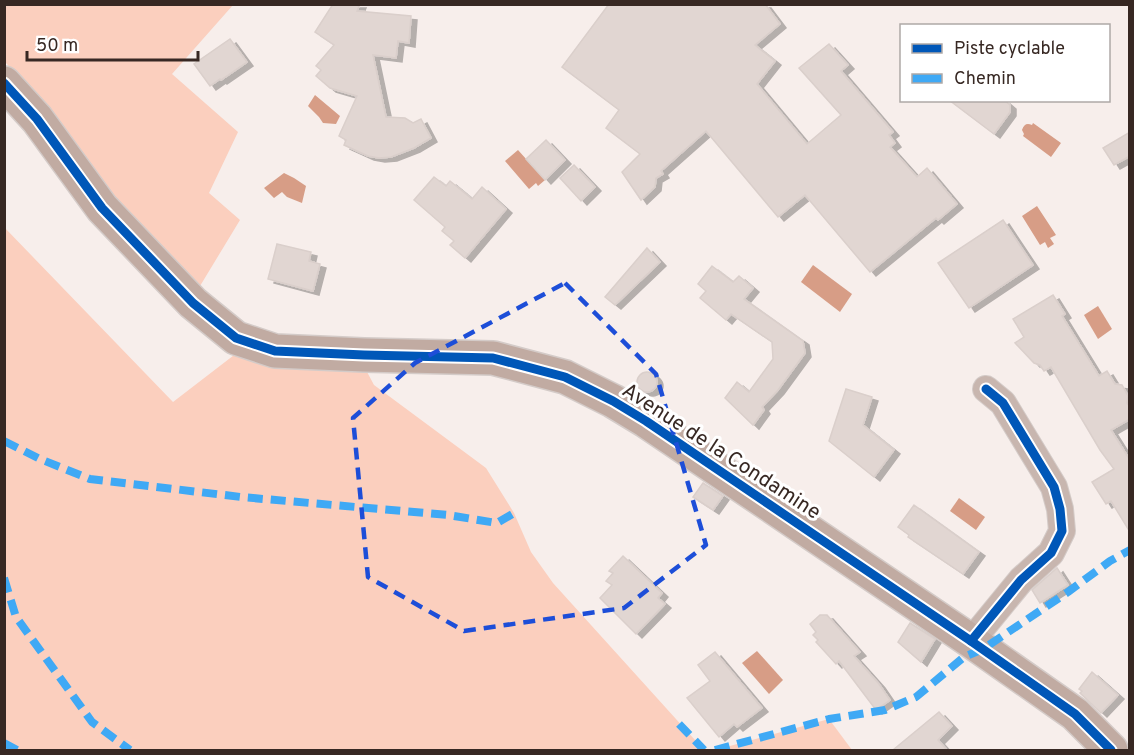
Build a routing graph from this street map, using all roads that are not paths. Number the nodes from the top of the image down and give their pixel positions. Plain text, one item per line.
1 (4, 83) edge
2 (986, 389) dead end
3 (970, 641) junction
4 (1111, 750) edge

1 - 3 main road, Avenue de la Condamine
2 - 3 street
3 - 4 main road, Avenue de la Condamine

